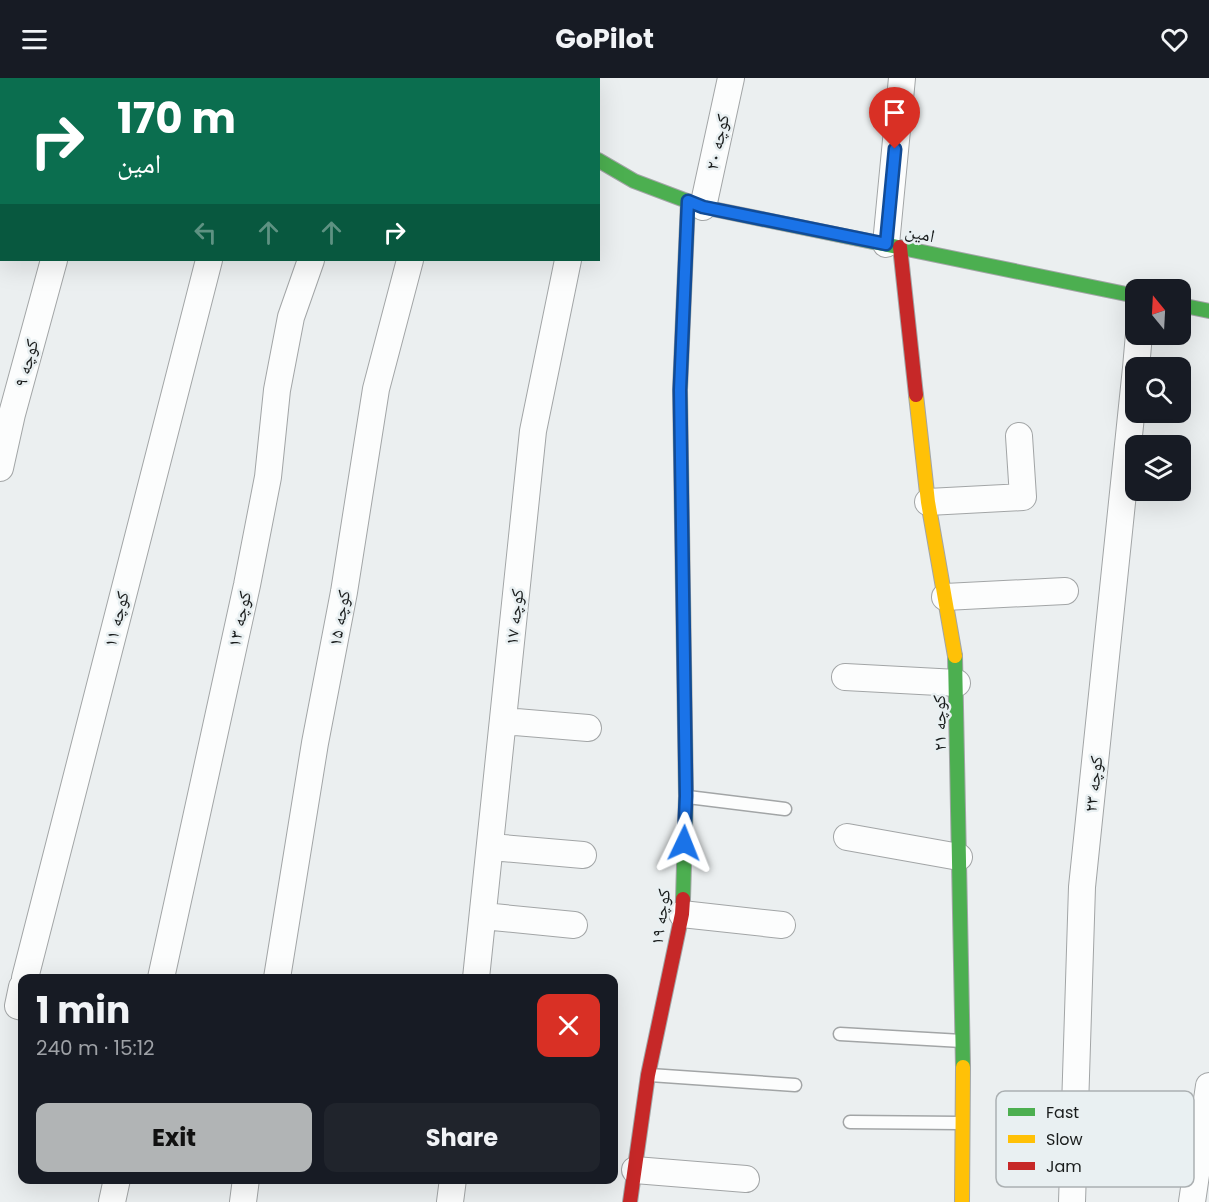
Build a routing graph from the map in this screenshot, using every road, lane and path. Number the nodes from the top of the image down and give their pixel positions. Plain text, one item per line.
1 (731, 78) edge
2 (902, 78) edge
3 (600, 161) edge
4 (695, 204) junction
5 (893, 245) junction
6 (54, 261) edge
7 (209, 261) edge
8 (311, 261) edge
9 (410, 261) edge
10 (568, 261) edge
11 (1125, 294) edge
12 (1191, 307) edge
13 (1209, 311) edge
14 (1130, 423) edge
15 (1019, 436) dead end
16 (0, 468) edge
17 (928, 502) junction
18 (1065, 591) dead end
19 (945, 597) junction
20 (845, 677) dead end
21 (957, 683) junction
22 (504, 720) junction
23 (588, 728) dead end
24 (686, 796) junction
25 (785, 809) dead end
26 (847, 837) dead end
27 (491, 847) junction
28 (583, 855) dead end
29 (960, 857) junction
30 (682, 914) junction
31 (483, 916) junction
32 (574, 925) dead end
33 (782, 925) dead end
34 (26, 974) edge
35 (162, 974) edge
36 (278, 974) edge
37 (476, 974) edge
38 (840, 1034) dead end
39 (963, 1041) junction
40 (648, 1075) junction
41 (795, 1085) dead end
42 (1209, 1086) edge
43 (1076, 1091) edge
44 (850, 1122) dead end
45 (962, 1123) junction
46 (634, 1170) junction
47 (746, 1179) dead end
48 (116, 1184) edge
49 (245, 1184) edge
50 (452, 1184) edge
51 (1072, 1187) edge
52 (112, 1202) edge
53 (243, 1202) edge
54 (450, 1202) edge
55 (630, 1202) edge
56 (962, 1202) edge
57 (1072, 1202) edge
58 (1192, 1202) edge

1 - 4 street, کوچه ۲۰
2 - 5 street
3 - 4 street, امین
4 - 5 street, امین
4 - 24 street, کوچه ۱۹
5 - 11 street, امین
5 - 17 street, کوچه ۲۱
6 - 16 street, کوچه ۹
7 - 34 street, کوچه ۱۱
8 - 35 street, کوچه ۱۳
9 - 36 street, کوچه ۱۵
10 - 22 street, کوچه ۱۷
12 - 13 street
14 - 43 street, کوچه ۲۳
15 - 17 street
17 - 19 street, کوچه ۲۱
18 - 19 street
19 - 21 street, کوچه ۲۱
20 - 21 street
21 - 29 street, کوچه ۲۱
22 - 23 street
22 - 27 street, کوچه ۱۷
24 - 25 lane
24 - 30 street, کوچه ۱۹
26 - 29 street
27 - 28 street
27 - 31 street, کوچه ۱۷
29 - 39 street, کوچه ۲۱
30 - 33 street
30 - 40 street, کوچه ۱۹
31 - 32 street
31 - 37 street, کوچه ۱۷
38 - 39 lane
39 - 45 street, کوچه ۲۱
40 - 41 lane
40 - 46 street, کوچه ۱۹
42 - 58 street
44 - 45 lane
45 - 56 street, کوچه ۲۱
46 - 47 street
46 - 55 street, کوچه ۱۹
48 - 52 street
49 - 53 street
50 - 54 street
51 - 57 street, کوچه ۲۳

